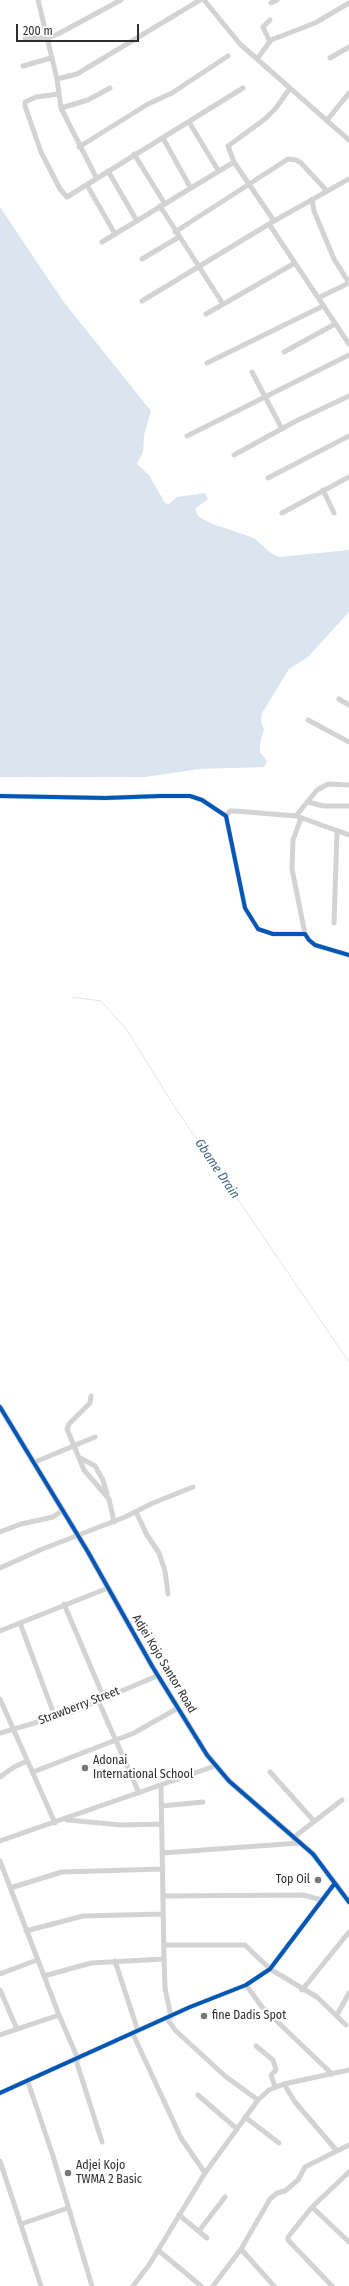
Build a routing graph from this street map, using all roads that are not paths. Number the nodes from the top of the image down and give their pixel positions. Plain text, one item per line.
1 (38, 0) edge
2 (121, 0) edge
3 (200, 0) edge
4 (204, 0) edge
5 (277, 0) edge
6 (271, 3) dead end
7 (349, 4) edge
8 (270, 20) dead end
9 (25, 38) dead end
10 (47, 38) junction
11 (270, 42) junction
12 (349, 47) edge
13 (228, 56) dead end
14 (51, 58) junction
15 (330, 58) dead end
16 (257, 59) junction
17 (23, 66) dead end
18 (57, 79) junction
19 (110, 88) dead end
20 (243, 88) dead end
21 (290, 88) junction
22 (349, 93) edge
23 (59, 94) junction
24 (61, 108) junction
25 (328, 119) junction
26 (189, 122) junction
27 (348, 137) edge
28 (163, 138) junction
29 (80, 147) junction
30 (134, 154) junction
31 (234, 162) junction
32 (218, 170) junction
33 (108, 171) junction
34 (97, 179) junction
35 (349, 179) edge
36 (248, 183) junction
37 (87, 185) junction
38 (190, 187) junction
39 (327, 191) junction
40 (312, 199) junction
41 (162, 205) junction
42 (137, 221) junction
43 (272, 223) junction
44 (175, 232) junction
45 (115, 234) junction
46 (179, 238) junction
47 (102, 242) dead end
48 (142, 259) dead end
49 (294, 263) junction
50 (199, 267) junction
51 (349, 283) edge
52 (318, 298) junction
53 (142, 301) dead end
54 (223, 304) junction
55 (323, 306) junction
56 (206, 314) dead end
57 (335, 324) junction
58 (349, 343) edge
59 (284, 352) dead end
60 (349, 355) edge
61 (207, 363) dead end
62 (252, 372) dead end
63 (349, 396) edge
64 (266, 397) junction
65 (282, 429) junction
66 (187, 436) dead end
67 (349, 436) edge
68 (234, 455) dead end
69 (349, 476) edge
70 (268, 478) dead end
71 (323, 490) junction
72 (282, 512) dead end
73 (334, 513) dead end
74 (339, 699) dead end
75 (349, 705) edge
76 (308, 720) dead end
77 (349, 742) edge
78 (349, 785) edge
79 (0, 796) edge
80 (307, 802) junction
81 (349, 806) edge
82 (226, 816) junction
83 (299, 817) junction
84 (337, 832) junction
85 (349, 836) edge
86 (334, 923) dead end
87 (306, 934) junction
88 (349, 955) edge
89 (91, 1396) dead end
90 (0, 1407) edge
91 (95, 1437) dead end
92 (74, 1447) junction
93 (80, 1458) junction
94 (35, 1462) junction
95 (193, 1487) dead end
96 (107, 1495) junction
97 (63, 1510) junction
98 (136, 1512) junction
99 (114, 1522) junction
100 (0, 1532) edge
101 (78, 1535) junction
102 (0, 1568) edge
103 (108, 1588) junction
104 (168, 1594) dead end
105 (64, 1604) junction
106 (20, 1623) junction
107 (0, 1631) edge
108 (157, 1676) junction
109 (104, 1698) junction
110 (0, 1699) edge
111 (98, 1700) junction
112 (178, 1708) junction
113 (55, 1717) junction
114 (13, 1730) junction
115 (0, 1733) edge
116 (115, 1741) junction
117 (27, 1761) junction
118 (215, 1766) junction
119 (33, 1772) junction
120 (270, 1772) dead end
121 (0, 1777) edge
122 (161, 1785) junction
123 (139, 1793) junction
124 (342, 1800) dead end
125 (203, 1802) dead end
126 (162, 1806) junction
127 (66, 1820) junction
128 (314, 1821) junction
129 (55, 1823) junction
130 (162, 1824) junction
131 (293, 1838) junction
132 (0, 1841) edge
133 (299, 1843) junction
134 (162, 1853) junction
135 (0, 1861) edge
136 (163, 1869) junction
137 (335, 1882) junction
138 (10, 1888) junction
139 (163, 1896) junction
140 (322, 1900) junction
141 (349, 1902) edge
142 (163, 1914) junction
143 (26, 1932) junction
144 (349, 1932) edge
145 (164, 1945) junction
146 (164, 1959) junction
147 (38, 1960) junction
148 (115, 1961) junction
149 (270, 1969) junction
150 (0, 1974) edge
151 (44, 1976) junction
152 (246, 1985) junction
153 (0, 1990) edge
154 (302, 1990) junction
155 (349, 1993) edge
156 (59, 2014) junction
157 (337, 2015) junction
158 (169, 2018) junction
159 (346, 2025) dead end
160 (17, 2029) junction
161 (136, 2032) junction
162 (0, 2035) edge
163 (256, 2046) dead end
164 (77, 2059) junction
165 (349, 2070) edge
166 (332, 2074) junction
167 (28, 2082) junction
168 (284, 2084) junction
169 (275, 2087) junction
170 (0, 2093) edge
171 (198, 2095) dead end
172 (258, 2100) junction
173 (245, 2117) junction
174 (237, 2129) junction
175 (102, 2142) dead end
176 (279, 2143) dead end
177 (349, 2145) edge
178 (337, 2152) junction
179 (0, 2160) edge
180 (349, 2172) edge
181 (205, 2173) junction
182 (3, 2177) edge
183 (225, 2197) dead end
184 (312, 2207) junction
185 (68, 2208) junction
186 (179, 2215) junction
187 (21, 2224) junction
188 (199, 2231) junction
189 (207, 2238) dead end
190 (349, 2242) edge
191 (241, 2249) junction
192 (158, 2250) junction
193 (41, 2286) edge
194 (92, 2286) edge
195 (134, 2286) edge
196 (202, 2286) edge
197 (214, 2286) edge
198 (274, 2286) edge
199 (332, 2286) edge

1 - 10 street
2 - 10 street
3 - 18 street
4 - 16 street
5 - 6 street
7 - 11 street
8 - 11 street
9 - 10 street
10 - 14 street
11 - 16 street
12 - 15 street
13 - 29 street
14 - 17 street
14 - 18 street
16 - 21 street
18 - 23 street
19 - 24 street
20 - 26 street
21 - 25 street
21 - 31 street
22 - 25 street
23 - 24 street
23 - 37 street
24 - 29 street
25 - 27 street
26 - 28 street
26 - 32 street
28 - 30 street
28 - 38 street
29 - 34 street
30 - 33 street
30 - 41 street
31 - 32 street
31 - 36 street
32 - 38 street
33 - 34 street
33 - 42 street
34 - 37 street
35 - 39 street
36 - 39 street
36 - 43 street
36 - 44 street
37 - 45 street
38 - 41 street
39 - 40 street
40 - 43 street
40 - 51 street
41 - 42 street
41 - 44 street
42 - 45 street
43 - 49 street
43 - 50 street
44 - 46 street
45 - 47 street
46 - 48 street
46 - 50 street
49 - 52 street
49 - 54 street
50 - 53 street
50 - 54 street
51 - 52 street
52 - 55 street
54 - 56 street
55 - 57 street
55 - 61 street
57 - 58 street
57 - 59 street
60 - 64 street
62 - 64 street
63 - 65 street
64 - 65 street
64 - 66 street
65 - 68 street
67 - 70 street
69 - 71 street
71 - 72 street
71 - 73 street
74 - 75 street
76 - 77 street
78 - 80 street
79 - 82 street
80 - 81 street
80 - 83 street
82 - 83 street
82 - 87 street
83 - 84 street
83 - 87 street
84 - 85 street
84 - 86 street
87 - 88 street
89 - 92 street
90 - 94 street, Adjei Kojo Santor Road
91 - 92 street
92 - 93 street
92 - 94 street
93 - 96 street
93 - 96 street
94 - 97 street, Adjei Kojo Santor Road
95 - 98 street
96 - 99 street
97 - 100 street
97 - 101 street, Adjei Kojo Santor Road
98 - 99 street
98 - 104 street
99 - 101 street
101 - 102 street
101 - 103 street, Adjei Kojo Santor Road
103 - 105 street
103 - 108 street, Adjei Kojo Santor Road
105 - 106 street
105 - 109 street
106 - 107 street
106 - 113 street
108 - 109 street, Strawberry Street
108 - 112 street, Adjei Kojo Santor Road
109 - 111 street, Strawberry Street
110 - 114 street
111 - 113 street, Strawberry Street
111 - 116 street
112 - 116 street
112 - 118 street, Adjei Kojo Santor Road
113 - 114 street, Strawberry Street
114 - 115 street, Strawberry Street
114 - 117 street
116 - 119 street
116 - 123 street
117 - 119 street
117 - 121 street
118 - 122 street
118 - 131 street, Adjei Kojo Santor Road
119 - 129 street
120 - 128 street
122 - 123 street
122 - 126 street
123 - 127 street
124 - 128 street
125 - 126 street
126 - 130 street
127 - 129 street
127 - 130 street
128 - 131 street
129 - 132 street
130 - 134 street
131 - 133 street, Adjei Kojo Santor Road
133 - 134 street
133 - 137 street, Adjei Kojo Santor Road
134 - 136 street
135 - 138 street
136 - 138 street
136 - 139 street
137 - 140 street
137 - 141 street, Adjei Kojo Santor Road
138 - 143 street
139 - 140 street
139 - 142 street
140 - 149 street
142 - 143 street
142 - 145 street
143 - 147 street
144 - 154 street
145 - 146 street
145 - 149 street
146 - 148 street
146 - 158 street
147 - 150 street
147 - 151 street
148 - 151 street
148 - 161 street
149 - 152 street
149 - 154 street
151 - 156 street
152 - 158 street
152 - 166 street
153 - 160 street
154 - 157 street
155 - 157 street
156 - 160 street
156 - 164 street
157 - 159 street
158 - 161 street
158 - 172 street
160 - 162 street
161 - 164 street
161 - 181 street
163 - 169 street
164 - 167 street
164 - 175 street
165 - 166 street
166 - 168 street
167 - 170 street
167 - 185 street
168 - 169 street
168 - 178 street
169 - 172 street
171 - 174 street
172 - 173 street
173 - 174 street
173 - 176 street
174 - 181 street
177 - 178 street
178 - 191 street
179 - 182 street
180 - 184 street
181 - 186 street
182 - 187 street
183 - 188 street
184 - 190 street
184 - 199 street
185 - 187 street
185 - 194 street
186 - 188 street
186 - 192 street
187 - 193 street
188 - 189 street
191 - 197 street
191 - 198 street
192 - 195 street
192 - 196 street

